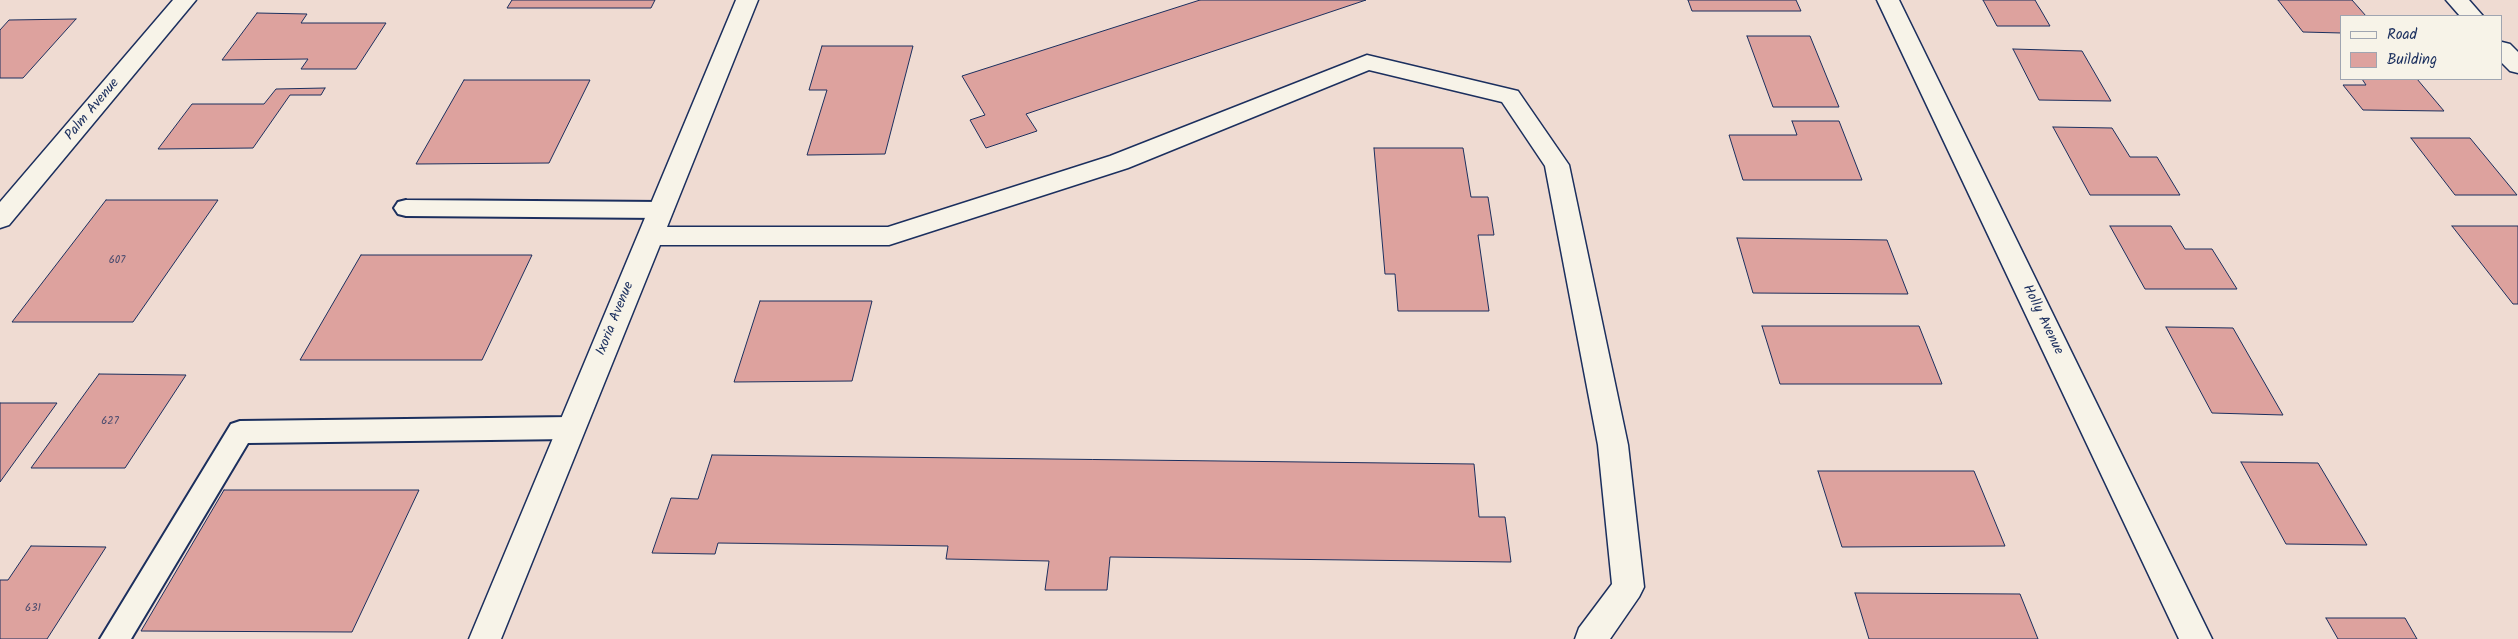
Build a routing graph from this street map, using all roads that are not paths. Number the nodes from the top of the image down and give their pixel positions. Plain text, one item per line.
1 (185, 0) edge
2 (747, 0) edge
3 (1888, 0) edge
4 (2457, 0) edge
5 (2471, 15) edge
6 (2503, 50) edge
7 (2518, 66) edge
8 (406, 208) dead end
9 (661, 210) junction
10 (0, 219) edge
11 (650, 236) junction
12 (571, 428) junction
13 (115, 639) edge
14 (485, 639) edge
15 (1591, 639) edge
16 (2196, 639) edge

1 - 10 street, Palm Avenue
2 - 9 street, Ixoria Avenue
3 - 16 street, Holly Avenue
4 - 5 street
6 - 7 street
8 - 9 lane
9 - 11 street, Ixoria Avenue
11 - 12 street, Ixoria Avenue
11 - 15 street
12 - 13 lane
12 - 14 street, Ixoria Avenue

